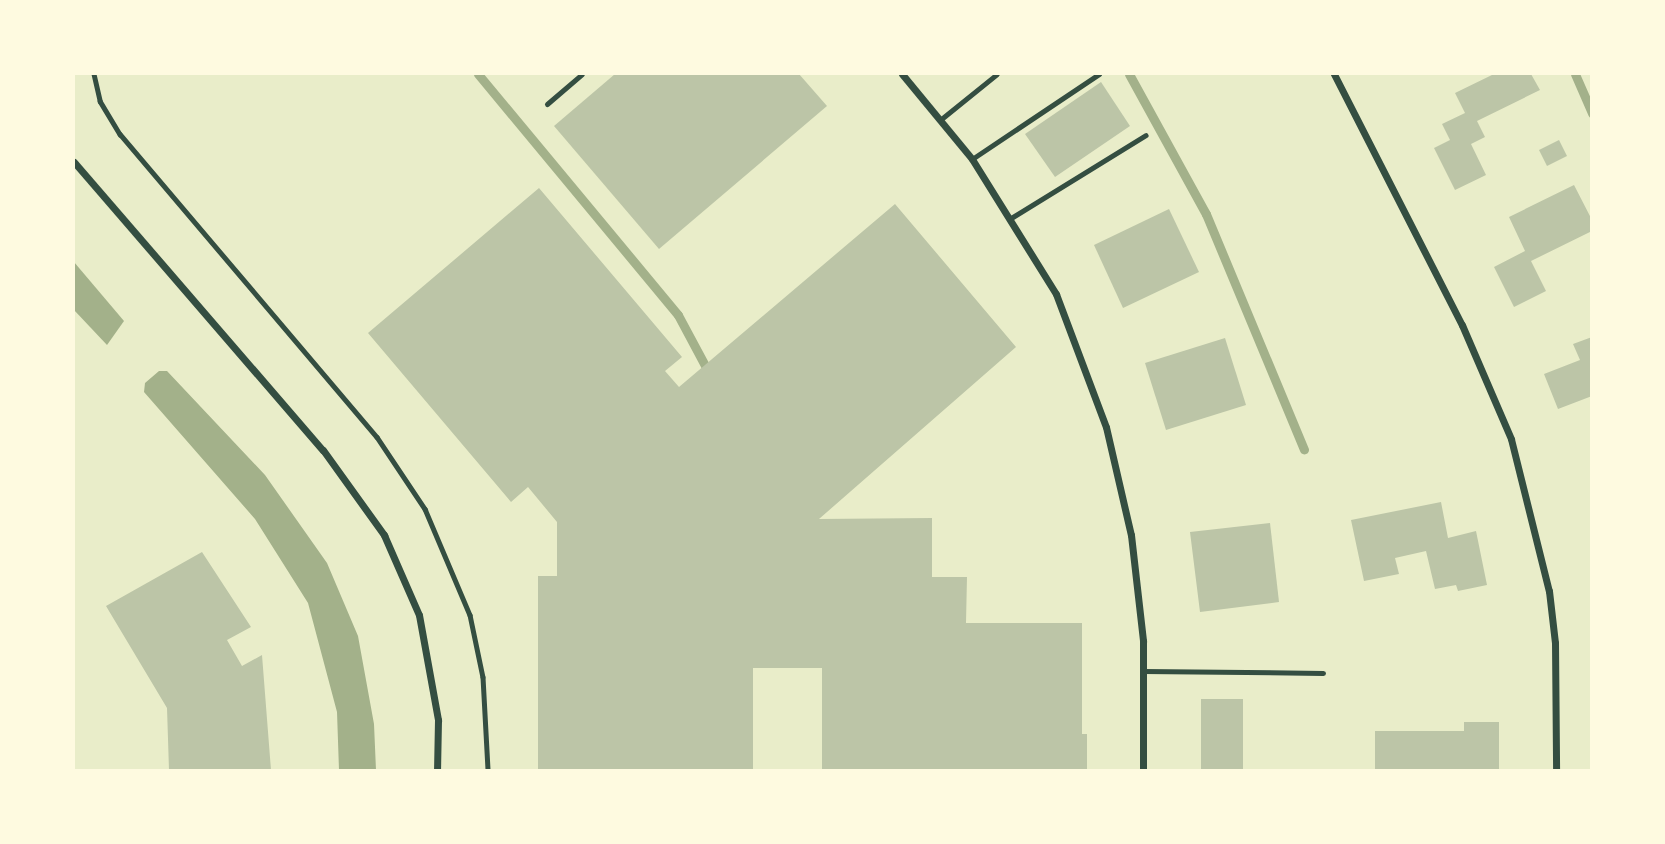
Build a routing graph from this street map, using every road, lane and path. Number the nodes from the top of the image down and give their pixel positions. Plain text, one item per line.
1 (94, 74) edge
2 (582, 74) edge
3 (902, 74) edge
4 (997, 74) edge
5 (1098, 74) edge
6 (1334, 74) edge
7 (547, 104) dead end
8 (940, 120) junction
9 (1146, 135) dead end
10 (972, 159) junction
11 (74, 162) edge
12 (1011, 218) junction
13 (1143, 671) junction
14 (1323, 673) dead end
15 (437, 771) edge
16 (488, 771) edge
17 (1143, 771) edge
18 (1556, 771) edge

1 - 16 path
2 - 7 lane
3 - 8 street
4 - 8 lane
5 - 10 lane
6 - 18 street
8 - 10 street
9 - 12 lane
10 - 12 street
11 - 15 street
12 - 13 street
13 - 14 lane
13 - 17 street

